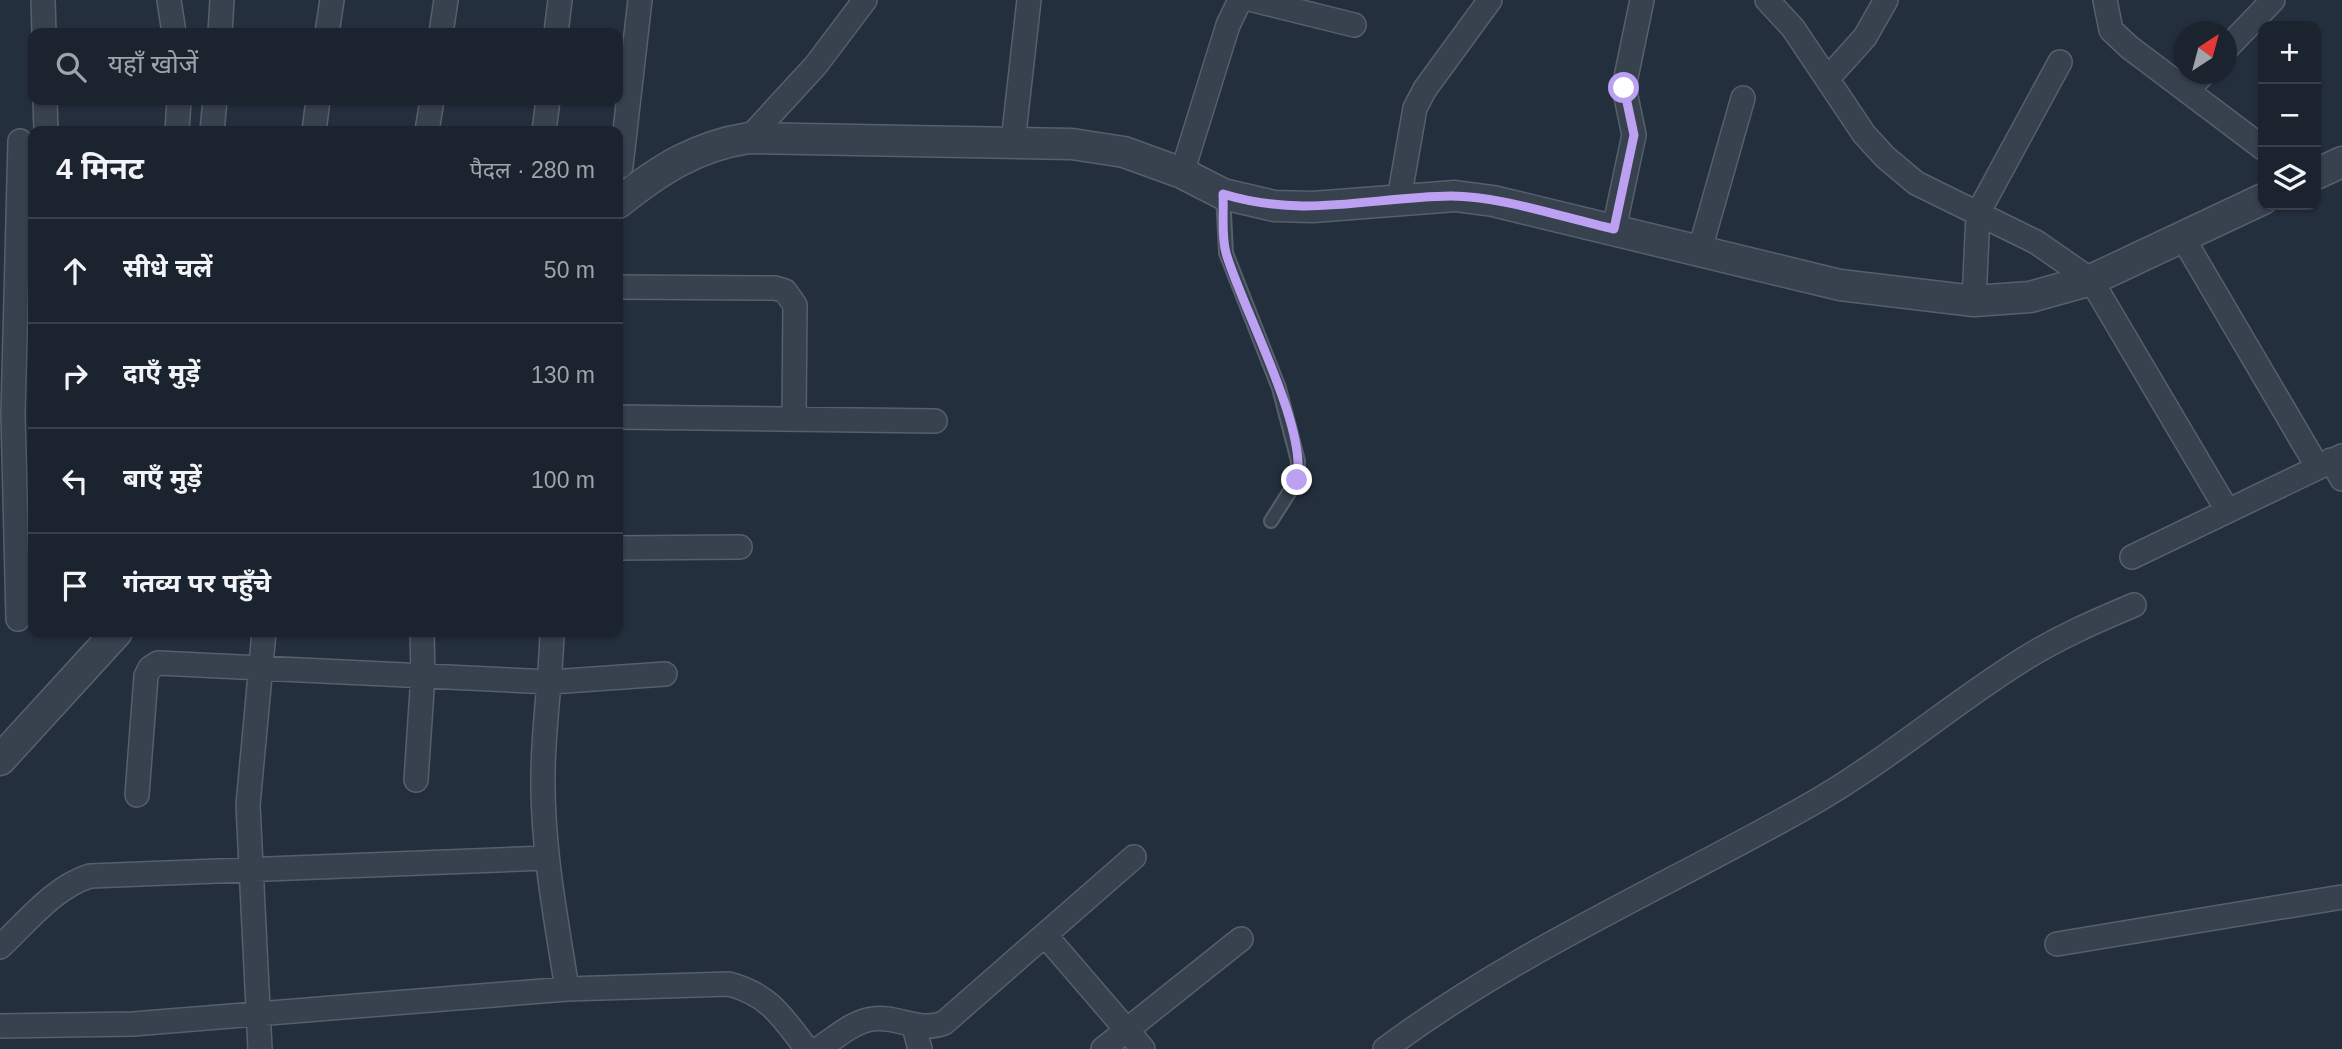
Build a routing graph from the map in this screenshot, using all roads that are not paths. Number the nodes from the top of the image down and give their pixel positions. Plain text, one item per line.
1 (43, 0) edge
2 (169, 0) edge
3 (222, 0) edge
4 (332, 0) edge
5 (446, 0) edge
6 (560, 0) edge
7 (640, 0) edge
8 (864, 0) edge
9 (1029, 0) edge
10 (1240, 0) edge
11 (1253, 0) edge
12 (1490, 0) edge
13 (1642, 0) edge
14 (1767, 0) edge
15 (1886, 0) edge
16 (2105, 0) edge
17 (2273, 0) edge
18 (1353, 25) dead end
19 (44, 28) edge
20 (173, 28) edge
21 (220, 28) edge
22 (328, 28) edge
23 (442, 28) edge
24 (557, 28) edge
25 (2237, 38) edge
26 (2060, 62) dead end
27 (1829, 77) junction
28 (2194, 84) edge
29 (2187, 91) junction
30 (1743, 98) dead end
31 (45, 105) edge
32 (179, 105) edge
33 (215, 105) edge
34 (317, 105) edge
35 (431, 105) edge
36 (547, 105) edge
37 (46, 126) edge
38 (177, 126) edge
39 (212, 126) edge
40 (315, 126) edge
41 (428, 126) edge
42 (545, 126) edge
43 (749, 138) junction
44 (18, 141) edge
45 (623, 141) edge
46 (1013, 142) junction
47 (2262, 147) edge
48 (2342, 162) edge
49 (623, 166) edge
50 (660, 170) junction
51 (2321, 172) edge
52 (1182, 173) junction
53 (1223, 194) junction
54 (623, 199) edge
55 (1399, 199) junction
56 (2258, 201) edge
57 (1978, 213) junction
58 (1614, 229) junction
59 (2183, 238) junction
60 (1699, 253) junction
61 (2091, 280) junction
62 (17, 287) edge
63 (623, 287) edge
64 (1973, 301) junction
65 (15, 414) edge
66 (623, 417) edge
67 (794, 418) junction
68 (935, 421) dead end
69 (2333, 465) edge
70 (2227, 510) junction
71 (1271, 521) dead end
72 (16, 546) edge
73 (740, 547) dead end
74 (623, 548) edge
75 (2132, 557) dead end
76 (2134, 606) dead end
77 (17, 619) edge
78 (112, 637) edge
79 (263, 637) edge
80 (422, 637) edge
81 (551, 637) edge
82 (260, 667) junction
83 (665, 674) dead end
84 (423, 676) junction
85 (551, 682) junction
86 (0, 760) edge
87 (416, 780) dead end
88 (137, 794) dead end
89 (1134, 857) dead end
90 (546, 858) junction
91 (253, 869) junction
92 (2342, 897) edge
93 (1045, 935) junction
94 (1241, 939) dead end
95 (2057, 944) dead end
96 (0, 947) edge
97 (567, 989) junction
98 (257, 1017) junction
99 (0, 1026) edge
100 (1127, 1030) junction
101 (917, 1038) edge
102 (260, 1049) edge
103 (807, 1049) edge
104 (818, 1049) edge
105 (1103, 1049) edge
106 (1143, 1049) edge
107 (1385, 1049) edge

1 - 19 street
2 - 20 street
3 - 21 street
4 - 22 street
5 - 23 street
6 - 24 street
7 - 45 street
8 - 43 street
9 - 46 street
10 - 52 street
11 - 18 street
12 - 55 street
13 - 58 street
14 - 27 street
15 - 27 street
16 - 29 street
17 - 25 street
26 - 57 street
27 - 57 street
28 - 29 street
29 - 47 street
30 - 60 street
31 - 37 street
32 - 38 street
33 - 39 street
34 - 40 street
35 - 41 street
36 - 42 street
43 - 46 street
43 - 50 street
44 - 62 street
46 - 52 street
48 - 51 street
49 - 50 street
50 - 54 street
52 - 53 street
53 - 55 street
53 - 71 lane
55 - 58 street
56 - 59 street
57 - 61 street
57 - 64 street
58 - 60 street
59 - 61 street
59 - 69 street
60 - 64 street
61 - 64 street
61 - 70 street
62 - 65 street
63 - 67 street
65 - 72 street
66 - 67 street
67 - 68 street
69 - 70 street
70 - 75 street
72 - 77 street
73 - 74 street
76 - 107 street
78 - 86 street
79 - 82 street
80 - 84 street
81 - 85 street
82 - 84 street
82 - 88 street
82 - 91 street
83 - 85 street
84 - 85 street
84 - 87 street
85 - 90 street
89 - 93 street
90 - 91 street
90 - 97 street
91 - 96 street
91 - 98 street
92 - 95 street
93 - 100 street
93 - 101 street
94 - 100 street
97 - 98 street
97 - 103 street
98 - 99 street
98 - 102 street
100 - 105 street
100 - 106 street
101 - 104 street

